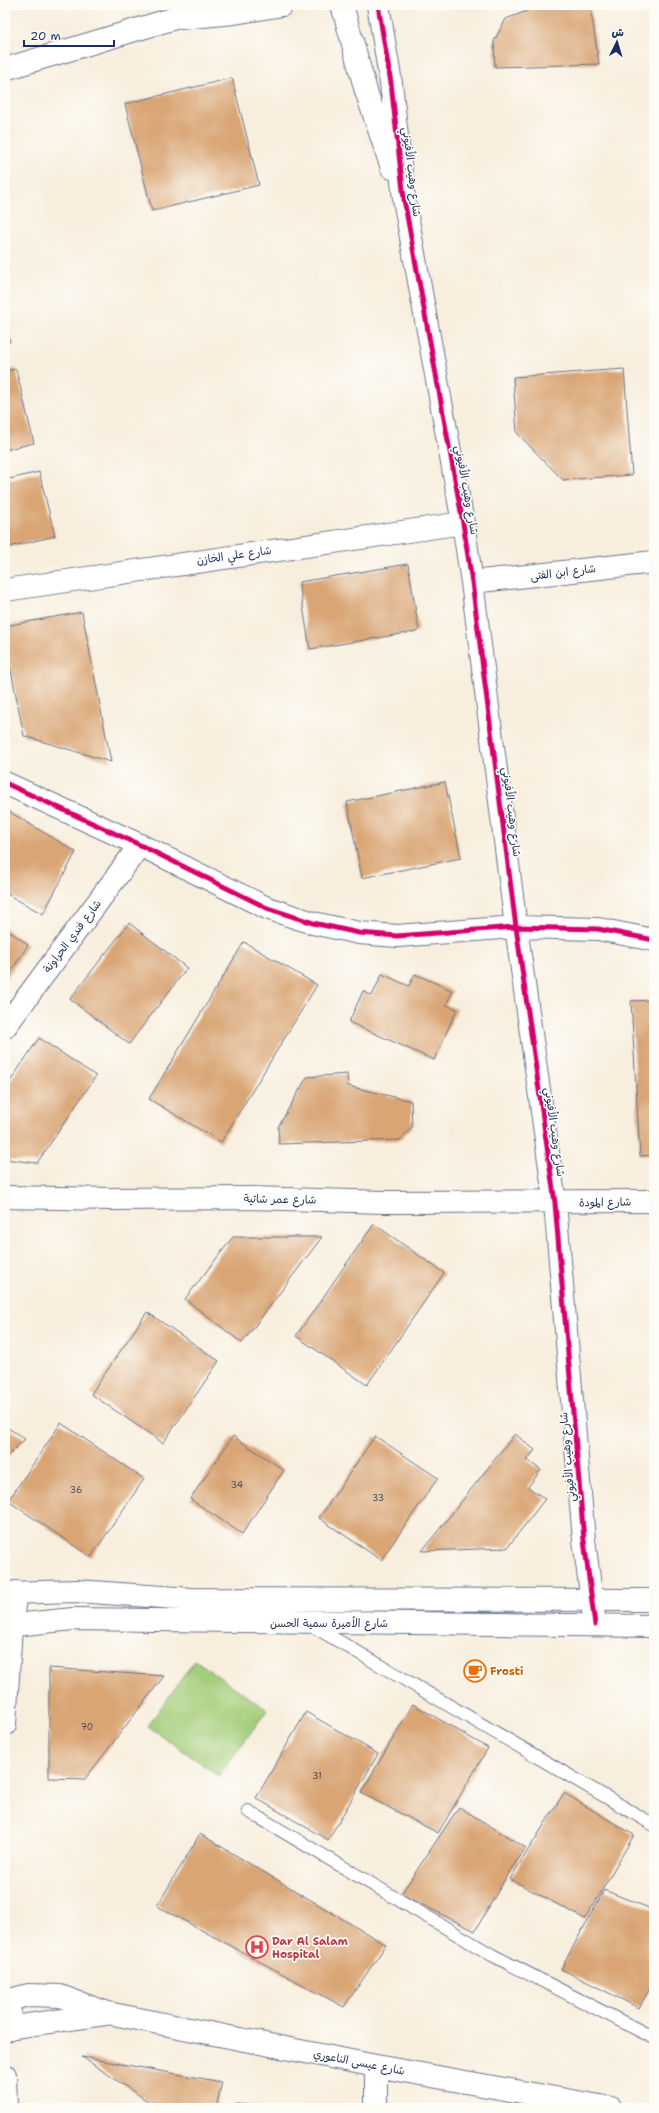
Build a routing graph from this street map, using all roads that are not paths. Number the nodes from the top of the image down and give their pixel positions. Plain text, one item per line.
1 (199, 5) edge
2 (282, 5) edge
3 (342, 5) edge
4 (378, 5) edge
5 (172, 19) junction
6 (5, 70) edge
7 (404, 199) junction
8 (463, 523) junction
9 (654, 562) edge
10 (472, 582) junction
11 (5, 590) edge
12 (5, 783) edge
13 (140, 846) junction
14 (516, 927) junction
15 (654, 940) edge
16 (5, 1027) edge
17 (5, 1197) edge
18 (654, 1201) edge
19 (555, 1203) junction
20 (10, 1593) edge
21 (592, 1600) junction
22 (654, 1600) edge
23 (308, 1623) junction
24 (595, 1625) junction
25 (8, 1626) edge
26 (654, 1626) edge
27 (5, 1725) edge
28 (248, 1811) dead end
29 (654, 1825) edge
30 (6, 2000) edge
31 (108, 2013) junction
32 (6, 2030) edge
33 (654, 2038) edge
34 (376, 2066) junction
35 (5, 2075) edge
36 (6, 2108) edge
37 (376, 2108) edge
38 (611, 2108) edge

1 - 5 street
2 - 5 street
3 - 7 street, شارع وهيب الأفيوني
4 - 7 street, شارع وهيب الأفيوني
5 - 6 street
7 - 8 street, شارع وهيب الأفيوني
8 - 10 street, شارع وهيب الأفيوني
8 - 11 street, شارع علي الخازن
9 - 10 street, شارع ابن الفتى
10 - 14 street, شارع وهيب الأفيوني
12 - 13 street
13 - 14 street
13 - 16 street, شارع فندي الحراونة
14 - 15 street
14 - 19 street, شارع وهيب الأفيوني
17 - 19 street, شارع عمر شاتية
18 - 19 street, شارع المودة
19 - 21 street, شارع وهيب الأفيوني
20 - 21 street, شارع الأميرة سمية الحسن
20 - 25 street
21 - 22 street, شارع الأميرة سمية الحسن
21 - 24 street, شارع وهيب الأفيوني
23 - 24 street, شارع الأميرة سمية الحسن
23 - 25 street, شارع الأميرة سمية الحسن
23 - 29 lane
24 - 26 street, شارع الأميرة سمية الحسن
25 - 27 street
28 - 33 lane
30 - 31 street, شارع عيسى الناعوري
30 - 32 street
31 - 32 street, شارع عيسى الناعوري
31 - 34 street, شارع عيسى الناعوري
34 - 37 street
34 - 38 street, شارع عيسى الناعوري
35 - 36 street

